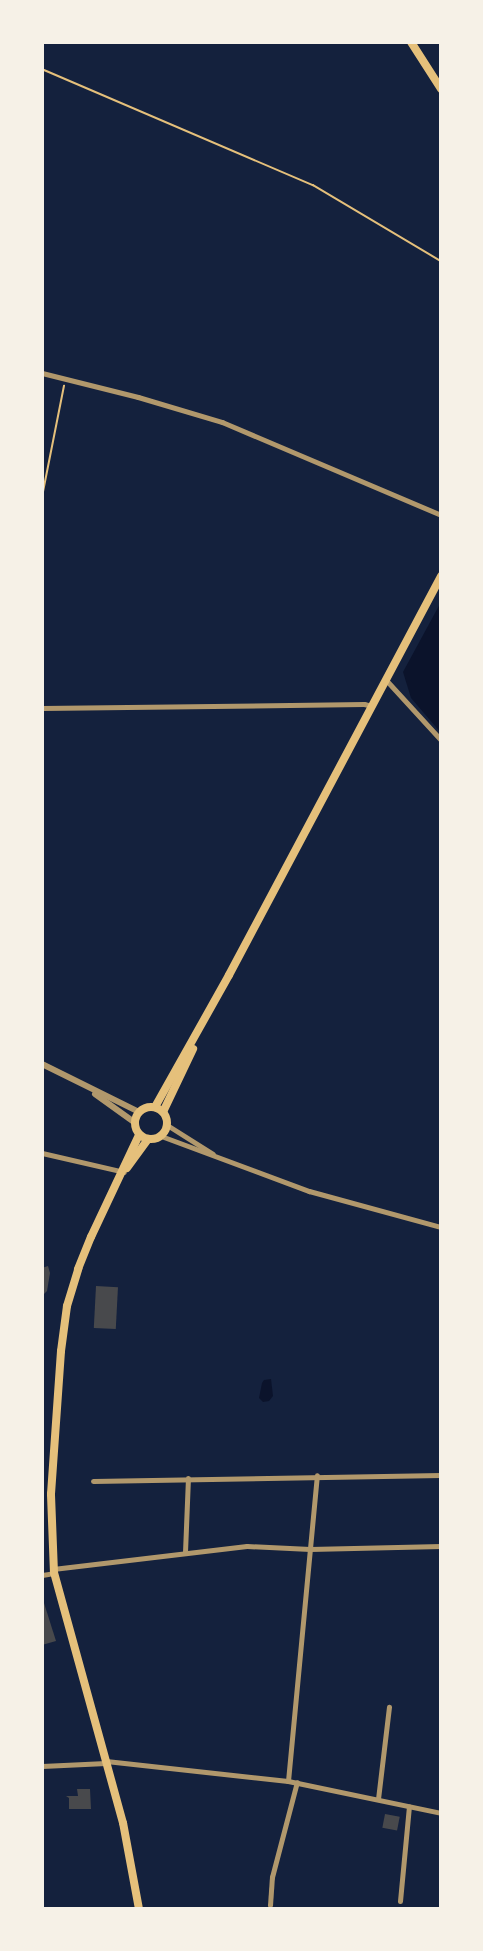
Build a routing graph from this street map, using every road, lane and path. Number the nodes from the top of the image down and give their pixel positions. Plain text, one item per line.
1 (411, 42) edge
2 (42, 69) edge
3 (441, 88) edge
4 (441, 261) edge
5 (42, 373) edge
6 (66, 378) junction
7 (42, 496) edge
8 (441, 515) edge
9 (441, 576) edge
10 (386, 680) junction
11 (372, 706) junction
12 (42, 708) edge
13 (441, 740) edge
14 (229, 975) junction
15 (42, 1064) edge
16 (76, 1082) junction
17 (155, 1107) junction
18 (139, 1112) junction
19 (162, 1112) junction
20 (134, 1122) junction
21 (167, 1125) junction
22 (139, 1135) junction
23 (161, 1136) junction
24 (148, 1139) junction
25 (42, 1154) edge
26 (222, 1160) junction
27 (124, 1172) junction
28 (441, 1227) edge
29 (317, 1475) junction
30 (441, 1475) edge
31 (188, 1478) junction
32 (93, 1480) dead end
33 (441, 1546) edge
34 (310, 1549) junction
35 (185, 1552) junction
36 (53, 1571) junction
37 (42, 1575) edge
38 (389, 1707) dead end
39 (106, 1762) junction
40 (42, 1766) edge
41 (288, 1780) junction
42 (297, 1782) junction
43 (378, 1798) junction
44 (409, 1806) junction
45 (441, 1813) edge
46 (400, 1901) dead end
47 (270, 1905) dead end
48 (139, 1909) edge

1 - 3 main road
2 - 4 path
5 - 6 street
6 - 7 path
6 - 8 street
9 - 10 main road
10 - 11 main road
10 - 13 street
11 - 12 street
11 - 14 main road
14 - 17 main road
14 - 19 main road
15 - 16 street
16 - 18 street
16 - 20 street
17 - 18 main road
17 - 19 main road
18 - 20 main road
19 - 21 main road
20 - 22 main road
21 - 23 main road
21 - 26 street
22 - 24 main road
22 - 27 main road
23 - 24 main road
23 - 26 street
24 - 27 main road
25 - 27 street
26 - 28 street
27 - 36 main road
29 - 30 street
29 - 31 street
29 - 34 street
31 - 32 street
31 - 35 street
33 - 34 street
34 - 35 street
34 - 41 street
35 - 36 street
36 - 37 street
36 - 39 main road
38 - 43 street
39 - 40 street
39 - 41 street
39 - 48 main road
41 - 42 street
42 - 43 street
42 - 47 street
43 - 44 street
44 - 45 street
44 - 46 street

